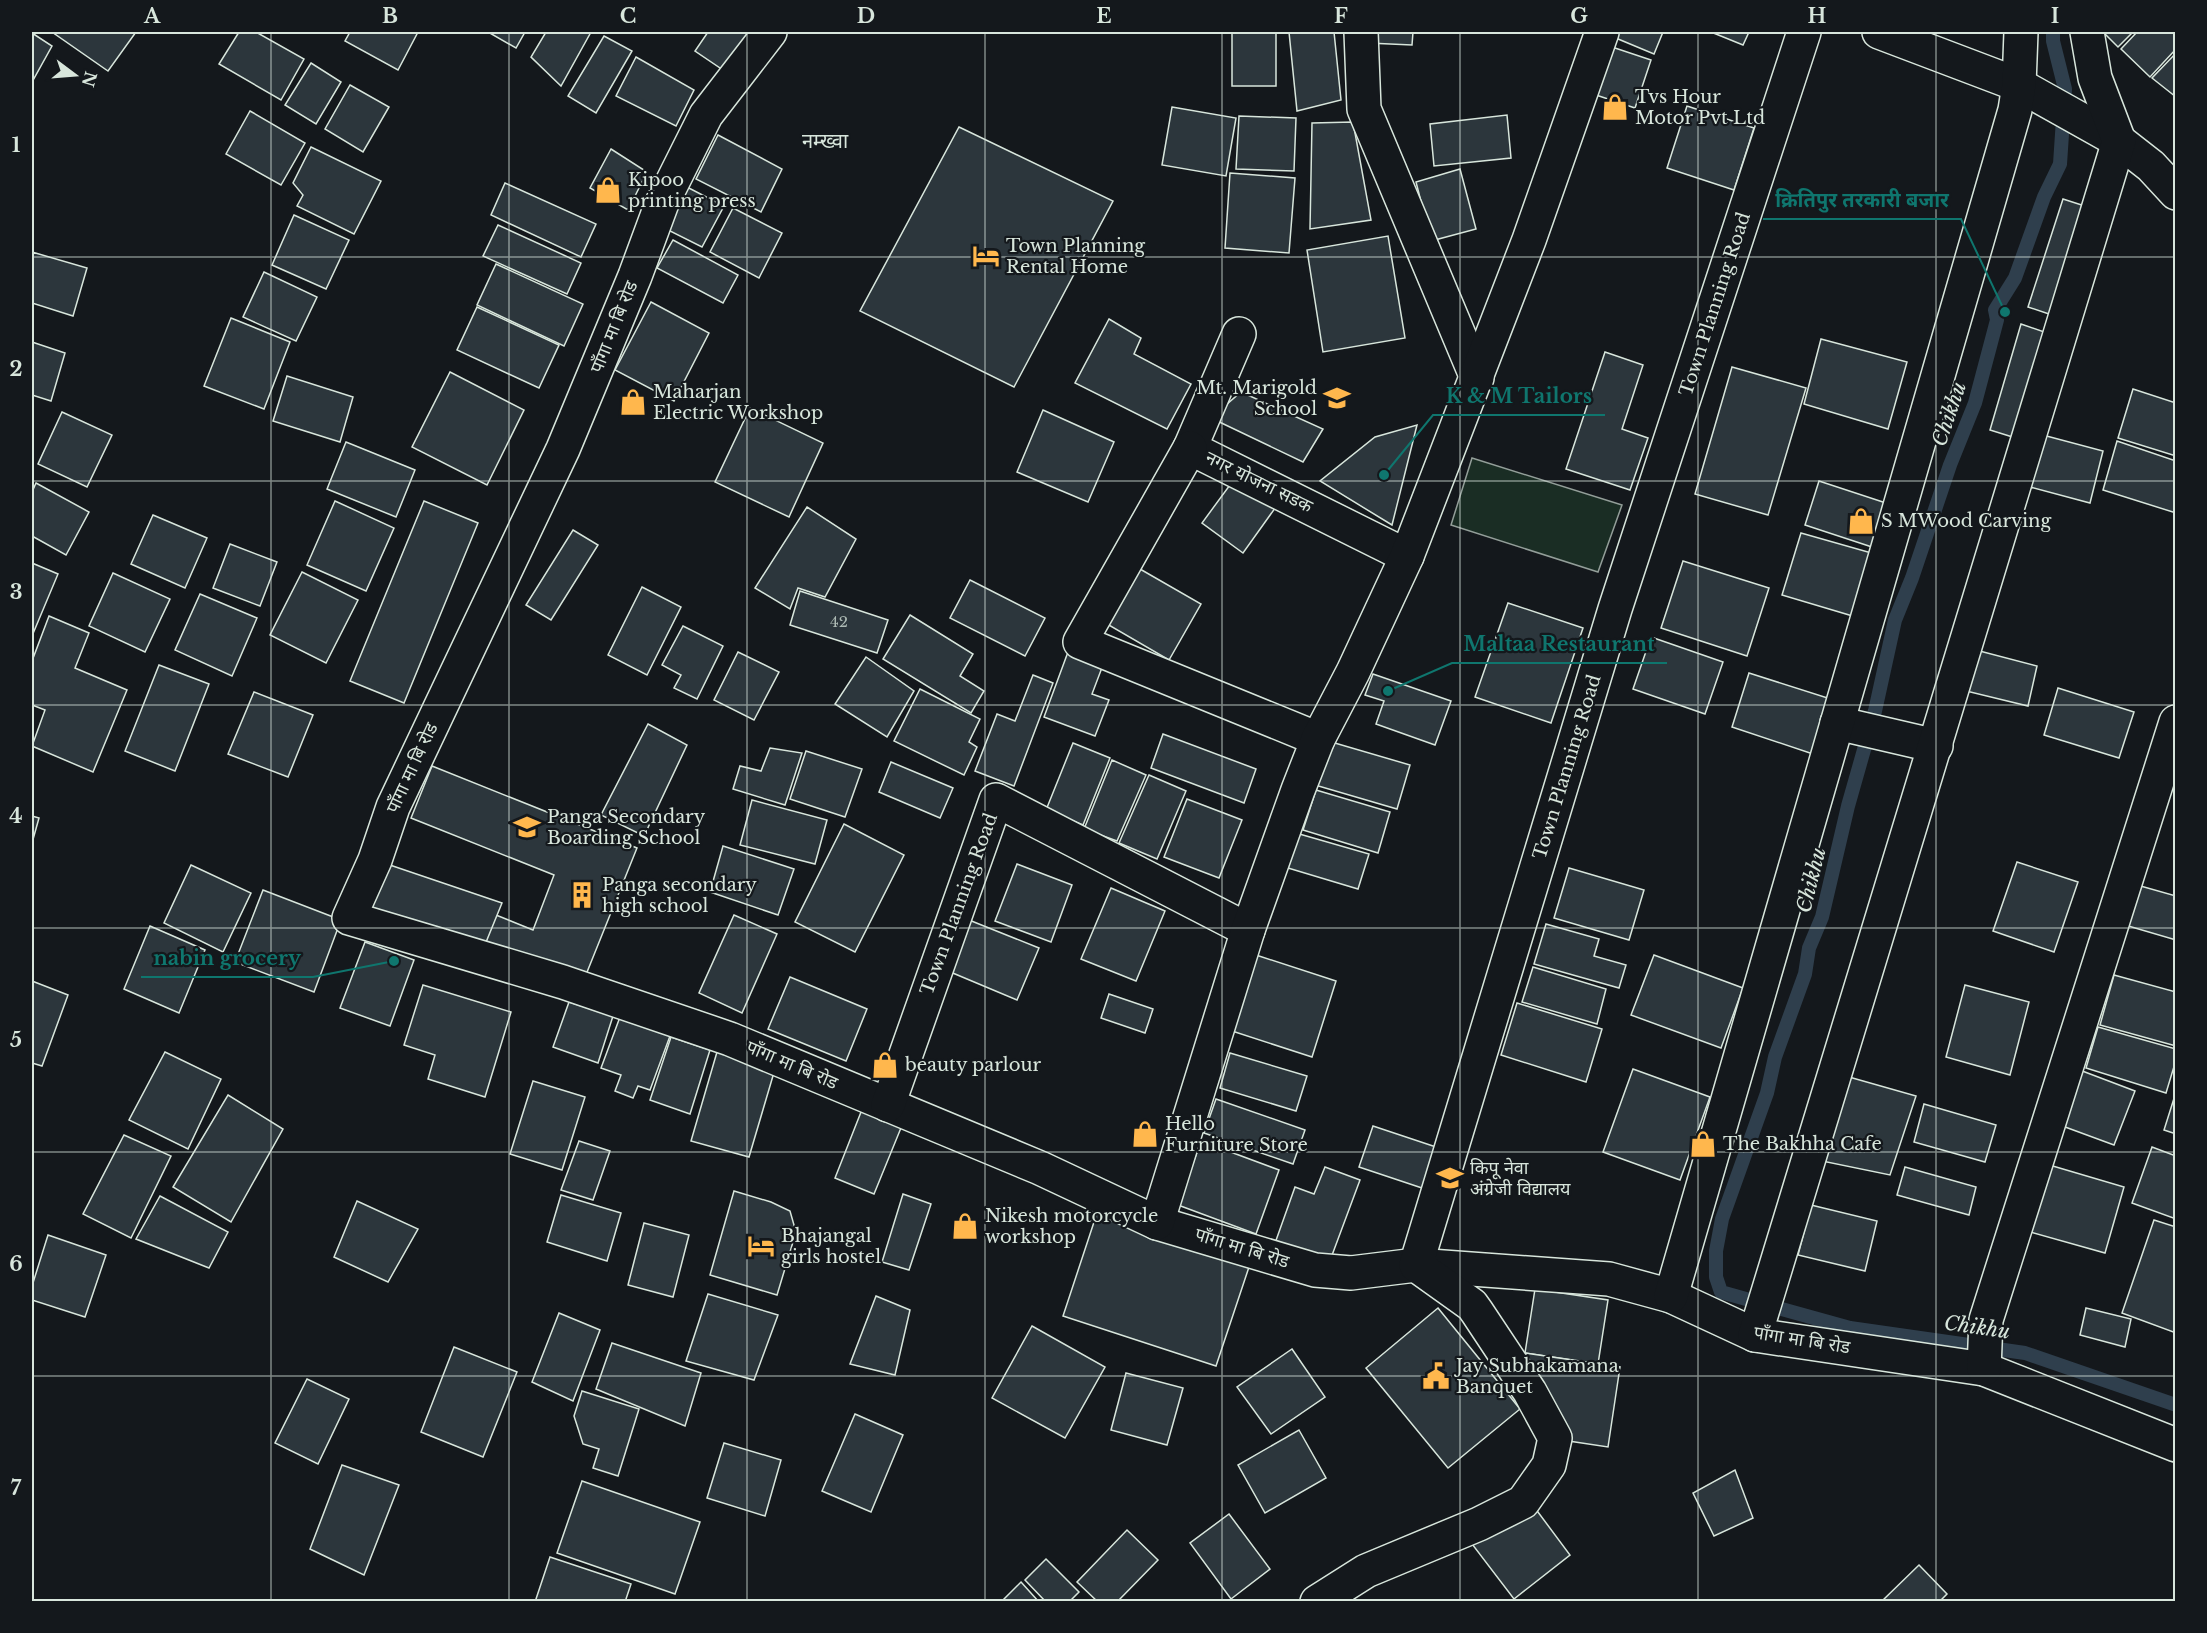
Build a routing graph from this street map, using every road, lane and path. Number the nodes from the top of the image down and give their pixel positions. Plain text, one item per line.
1 (770, 32) edge
2 (1361, 32) edge
3 (1602, 32) edge
4 (1804, 32) edge
5 (1879, 32) edge
6 (2021, 32) edge
7 (2087, 32) edge
8 (2019, 85) junction
9 (2119, 141) junction
10 (2175, 193) edge
11 (1239, 334) dead end
12 (1476, 378) junction
13 (1190, 448) junction
14 (1407, 556) junction
15 (2175, 722) edge
16 (1837, 723) junction
17 (1318, 739) junction
18 (1936, 746) junction
19 (1248, 930) junction
20 (888, 1105) junction
21 (1157, 1222) junction
22 (1416, 1265) junction
23 (1671, 1296) junction
24 (1755, 1335) junction
25 (1984, 1369) junction
26 (2175, 1445) edge
27 (1317, 1602) edge

1 - 20 street, पाँगा मा बि रोड
2 - 12 street
3 - 12 street
4 - 22 street, Town Planning Road
5 - 8 street
6 - 8 street
7 - 9 street
8 - 9 street
8 - 16 street
9 - 10 street
9 - 18 street
11 - 13 street, नगर योजना सडक
12 - 14 street
13 - 14 street, नगर योजना सडक
13 - 17 street
14 - 17 street
15 - 25 street
16 - 18 street
16 - 23 street
17 - 19 street
18 - 24 street
19 - 20 street, Town Planning Road
19 - 21 street
20 - 21 street, पाँगा मा बि रोड
21 - 22 street, पाँगा मा बि रोड
22 - 23 street, पाँगा मा बि रोड
22 - 27 street
23 - 24 street, पाँगा मा बि रोड
24 - 25 street, पाँगा मा बि रोड
25 - 26 street, पाँगा मा बि रोड

